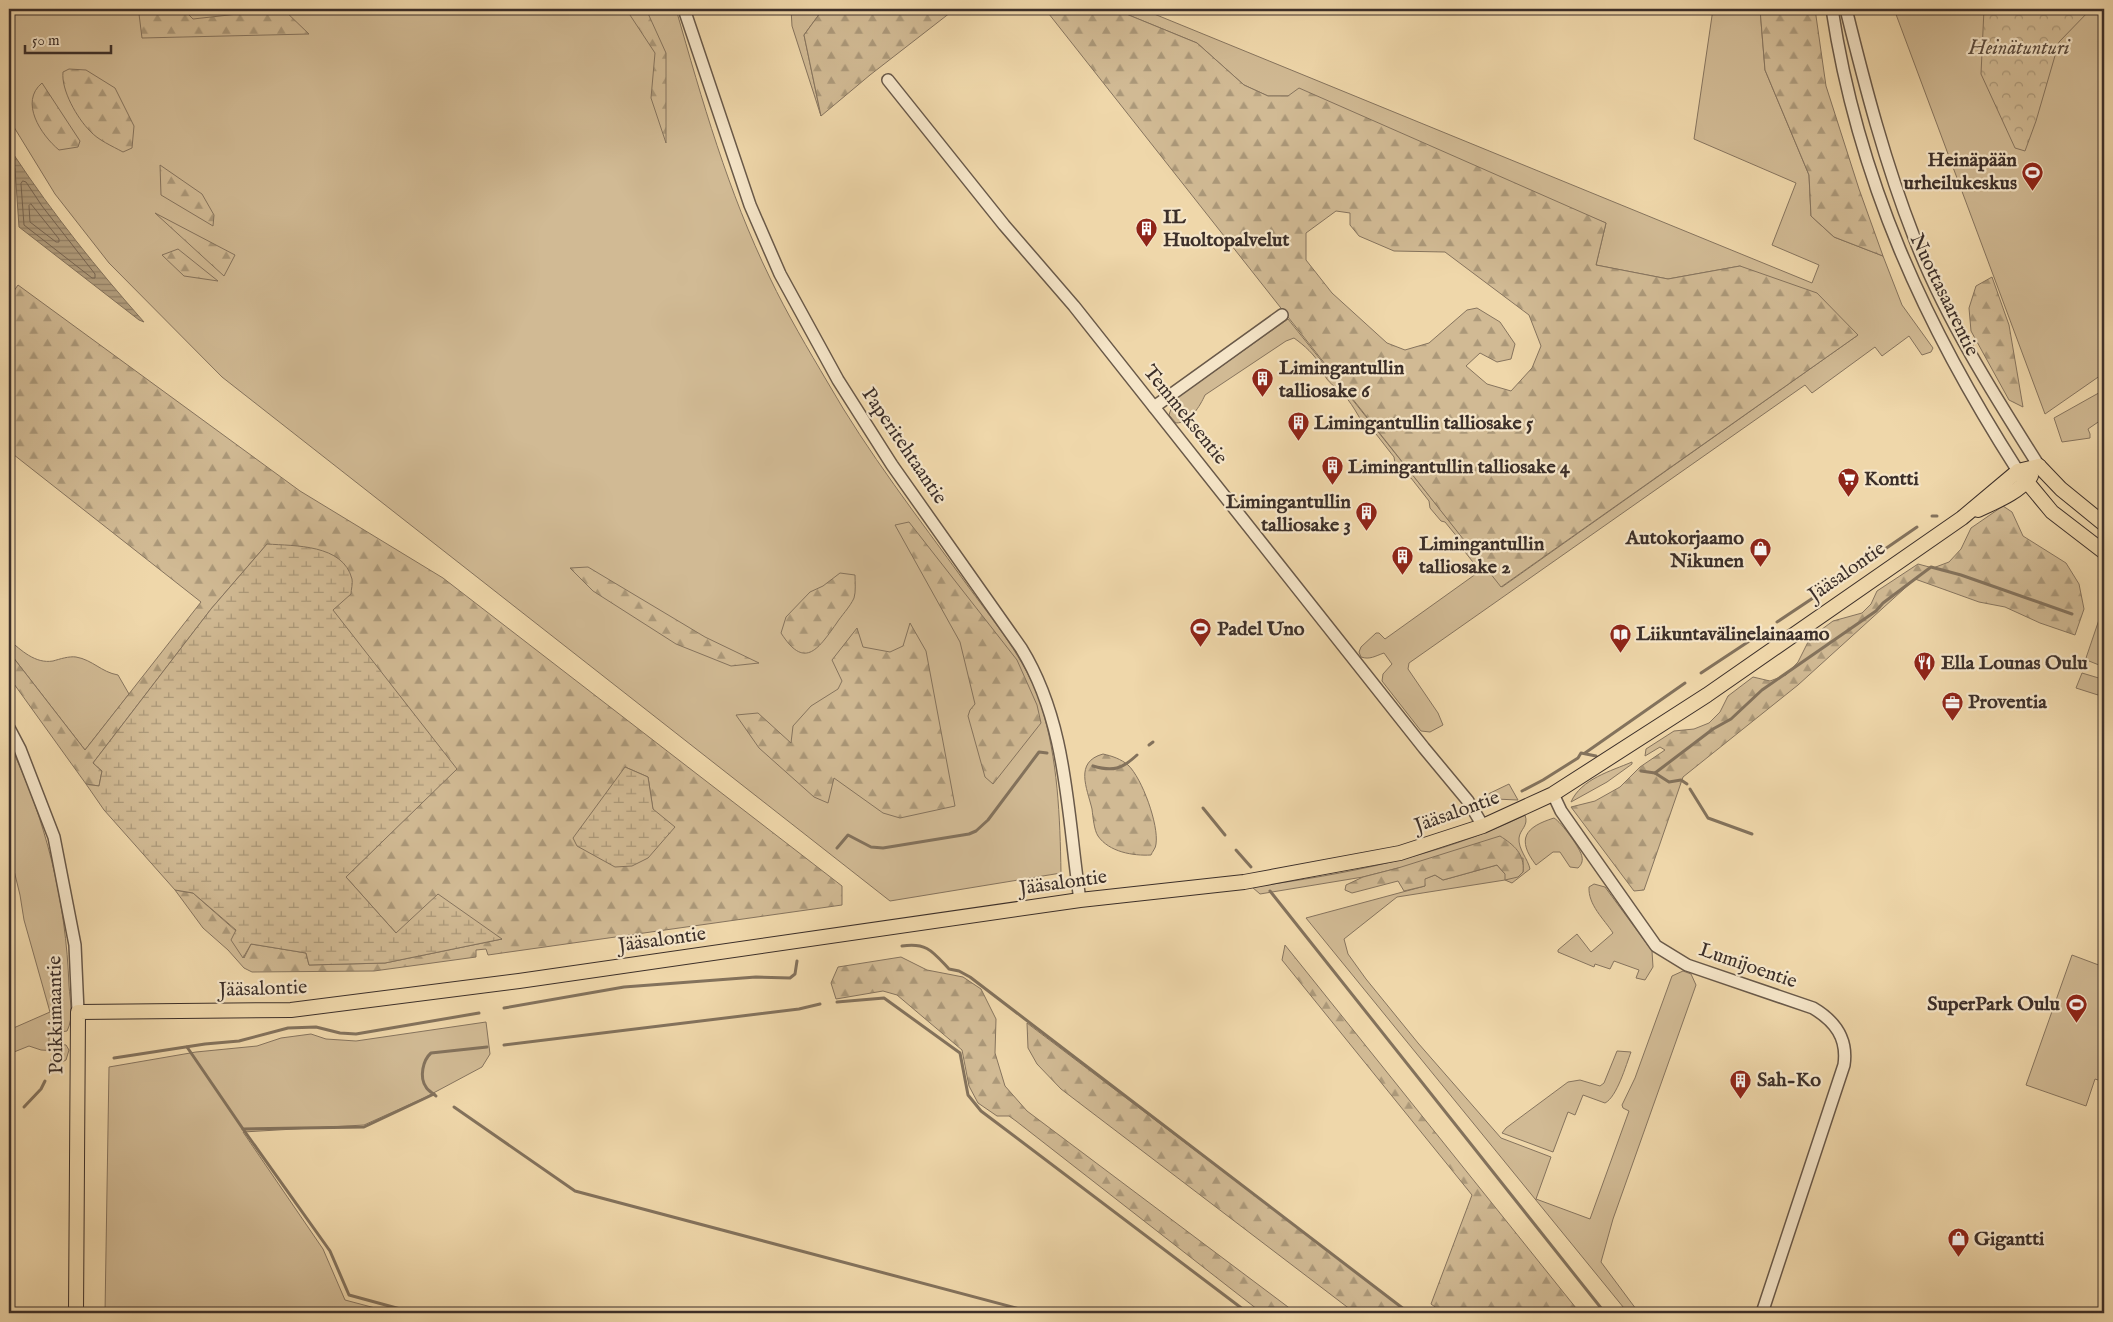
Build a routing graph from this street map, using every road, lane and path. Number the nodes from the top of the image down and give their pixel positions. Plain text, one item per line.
1 (684, 9) edge
2 (1832, 9) edge
3 (1846, 9) edge
4 (888, 80) dead end
5 (1282, 315) dead end
6 (1154, 407) junction
7 (2039, 466) junction
8 (2022, 477) junction
9 (2104, 524) edge
10 (2104, 552) edge
11 (9, 728) edge
12 (1553, 794) junction
13 (1483, 826) junction
14 (1080, 900) junction
15 (78, 1012) junction
16 (76, 1313) edge
17 (1762, 1313) edge

1 - 14 street, Paperitehtaantie
2 - 8 street, Nuottasaarentie
3 - 7 street, Nuottasaarentie
4 - 6 street, Temmeksentie
5 - 6 street
6 - 13 street, Temmeksentie
7 - 8 main road, Jääsalontie
7 - 9 main road, Nuottasaarentie
8 - 10 main road, Nuottasaarentie
8 - 12 main road, Jääsalontie
11 - 15 street, Poikkimaantie
12 - 13 main road, Jääsalontie
12 - 17 street, Lumijoentie
13 - 14 main road, Jääsalontie
14 - 15 main road, Jääsalontie
15 - 16 main road, Poikkimaantie

